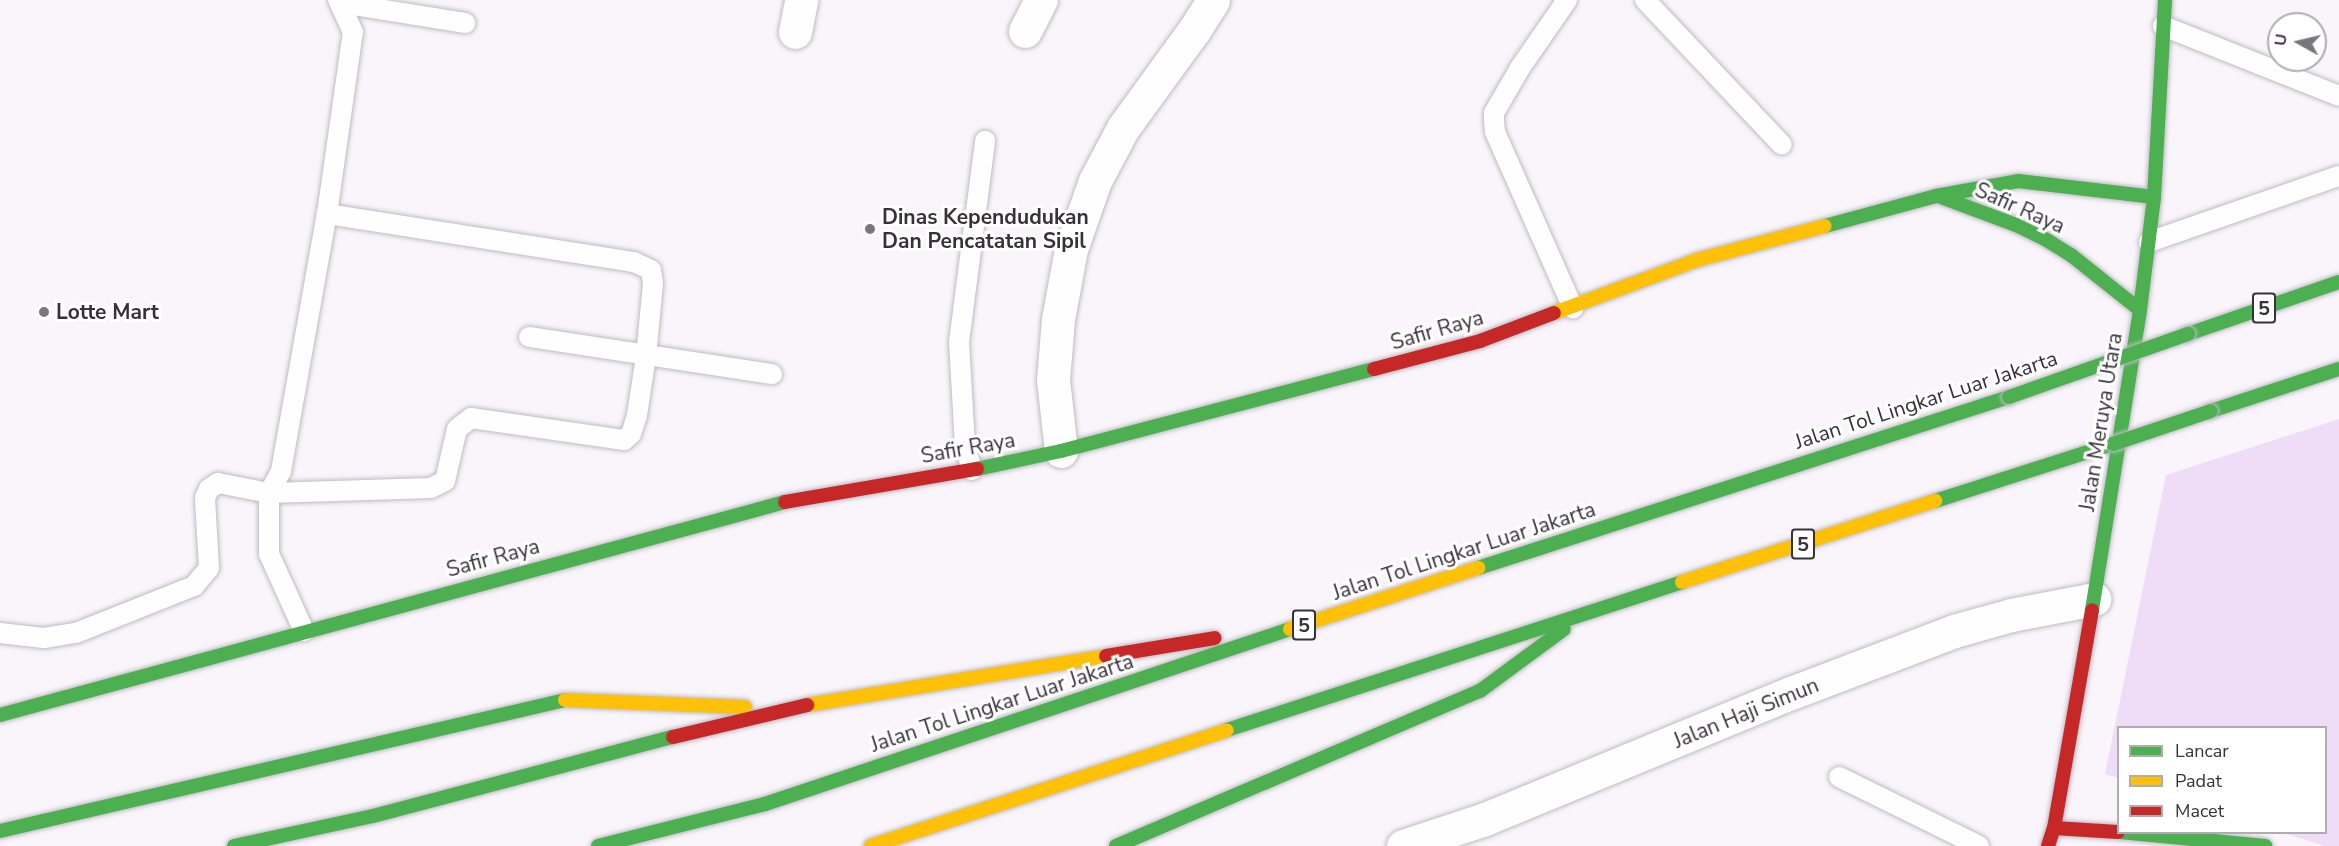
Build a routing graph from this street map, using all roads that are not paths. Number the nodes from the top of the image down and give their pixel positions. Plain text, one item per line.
1 (801, 0) edge
2 (1041, 0) edge
3 (1213, 0) edge
4 (1567, 0) edge
5 (1645, 0) edge
6 (2165, 0) edge
7 (340, 2) edge
8 (465, 23) dead end
9 (2163, 26) junction
10 (1025, 31) dead end
11 (795, 32) dead end
12 (2339, 96) edge
13 (984, 141) dead end
14 (1782, 144) dead end
15 (2339, 176) edge
16 (1936, 196) junction
17 (2154, 197) junction
18 (327, 214) junction
19 (2148, 242) junction
20 (2339, 282) edge
21 (1573, 308) junction
22 (2140, 310) junction
23 (529, 337) dead end
24 (646, 356) junction
25 (2339, 369) edge
26 (772, 374) dead end
27 (1061, 452) junction
28 (972, 470) junction
29 (269, 493) junction
30 (2094, 598) junction
31 (1587, 612) junction
32 (1315, 621) junction
33 (304, 631) junction
34 (0, 633) edge
35 (781, 709) junction
36 (0, 715) edge
37 (1839, 777) dead end
38 (2054, 828) junction
39 (0, 831) edge
40 (2117, 832) edge
41 (1484, 833) edge
42 (2152, 834) edge
43 (234, 846) edge
44 (598, 846) edge
45 (871, 846) edge
46 (1116, 846) edge
47 (1403, 846) edge
48 (1979, 846) edge
49 (2048, 846) edge
50 (2265, 846) edge

1 - 11 street
2 - 10 street
3 - 27 street
4 - 21 lane
5 - 14 lane
6 - 9 main road, Jalan Meruya Utara
7 - 8 lane
7 - 18 lane
9 - 12 lane
9 - 17 main road, Jalan Meruya Utara
13 - 28 lane
15 - 19 lane
16 - 17 main road, Safir Raya
16 - 21 main road, Safir Raya
16 - 22 main road, Safir Raya
17 - 19 main road, Jalan Meruya Utara
18 - 24 lane
18 - 29 lane
19 - 22 main road, Jalan Meruya Utara
20 - 32 main road, Jalan Tol Lingkar Luar Jakarta / 5, bridge
21 - 27 main road, Safir Raya
22 - 30 main road, Jalan Meruya Utara
23 - 24 lane
24 - 26 lane
24 - 29 lane
25 - 31 main road, 5, bridge
27 - 28 main road, Safir Raya
28 - 33 main road, Safir Raya
29 - 33 lane
29 - 34 lane
30 - 38 main road, Jalan Meruya Utara
30 - 41 street, Jalan Haji Simun
31 - 45 main road, 5
31 - 46 main road
32 - 35 main road
32 - 44 main road, Jalan Tol Lingkar Luar Jakarta / 5
33 - 36 main road, Safir Raya
35 - 39 main road
35 - 43 main road
37 - 48 lane
38 - 40 main road
38 - 49 main road, Jalan Meruya Utara
41 - 47 street, Jalan Haji Simun
42 - 50 main road

